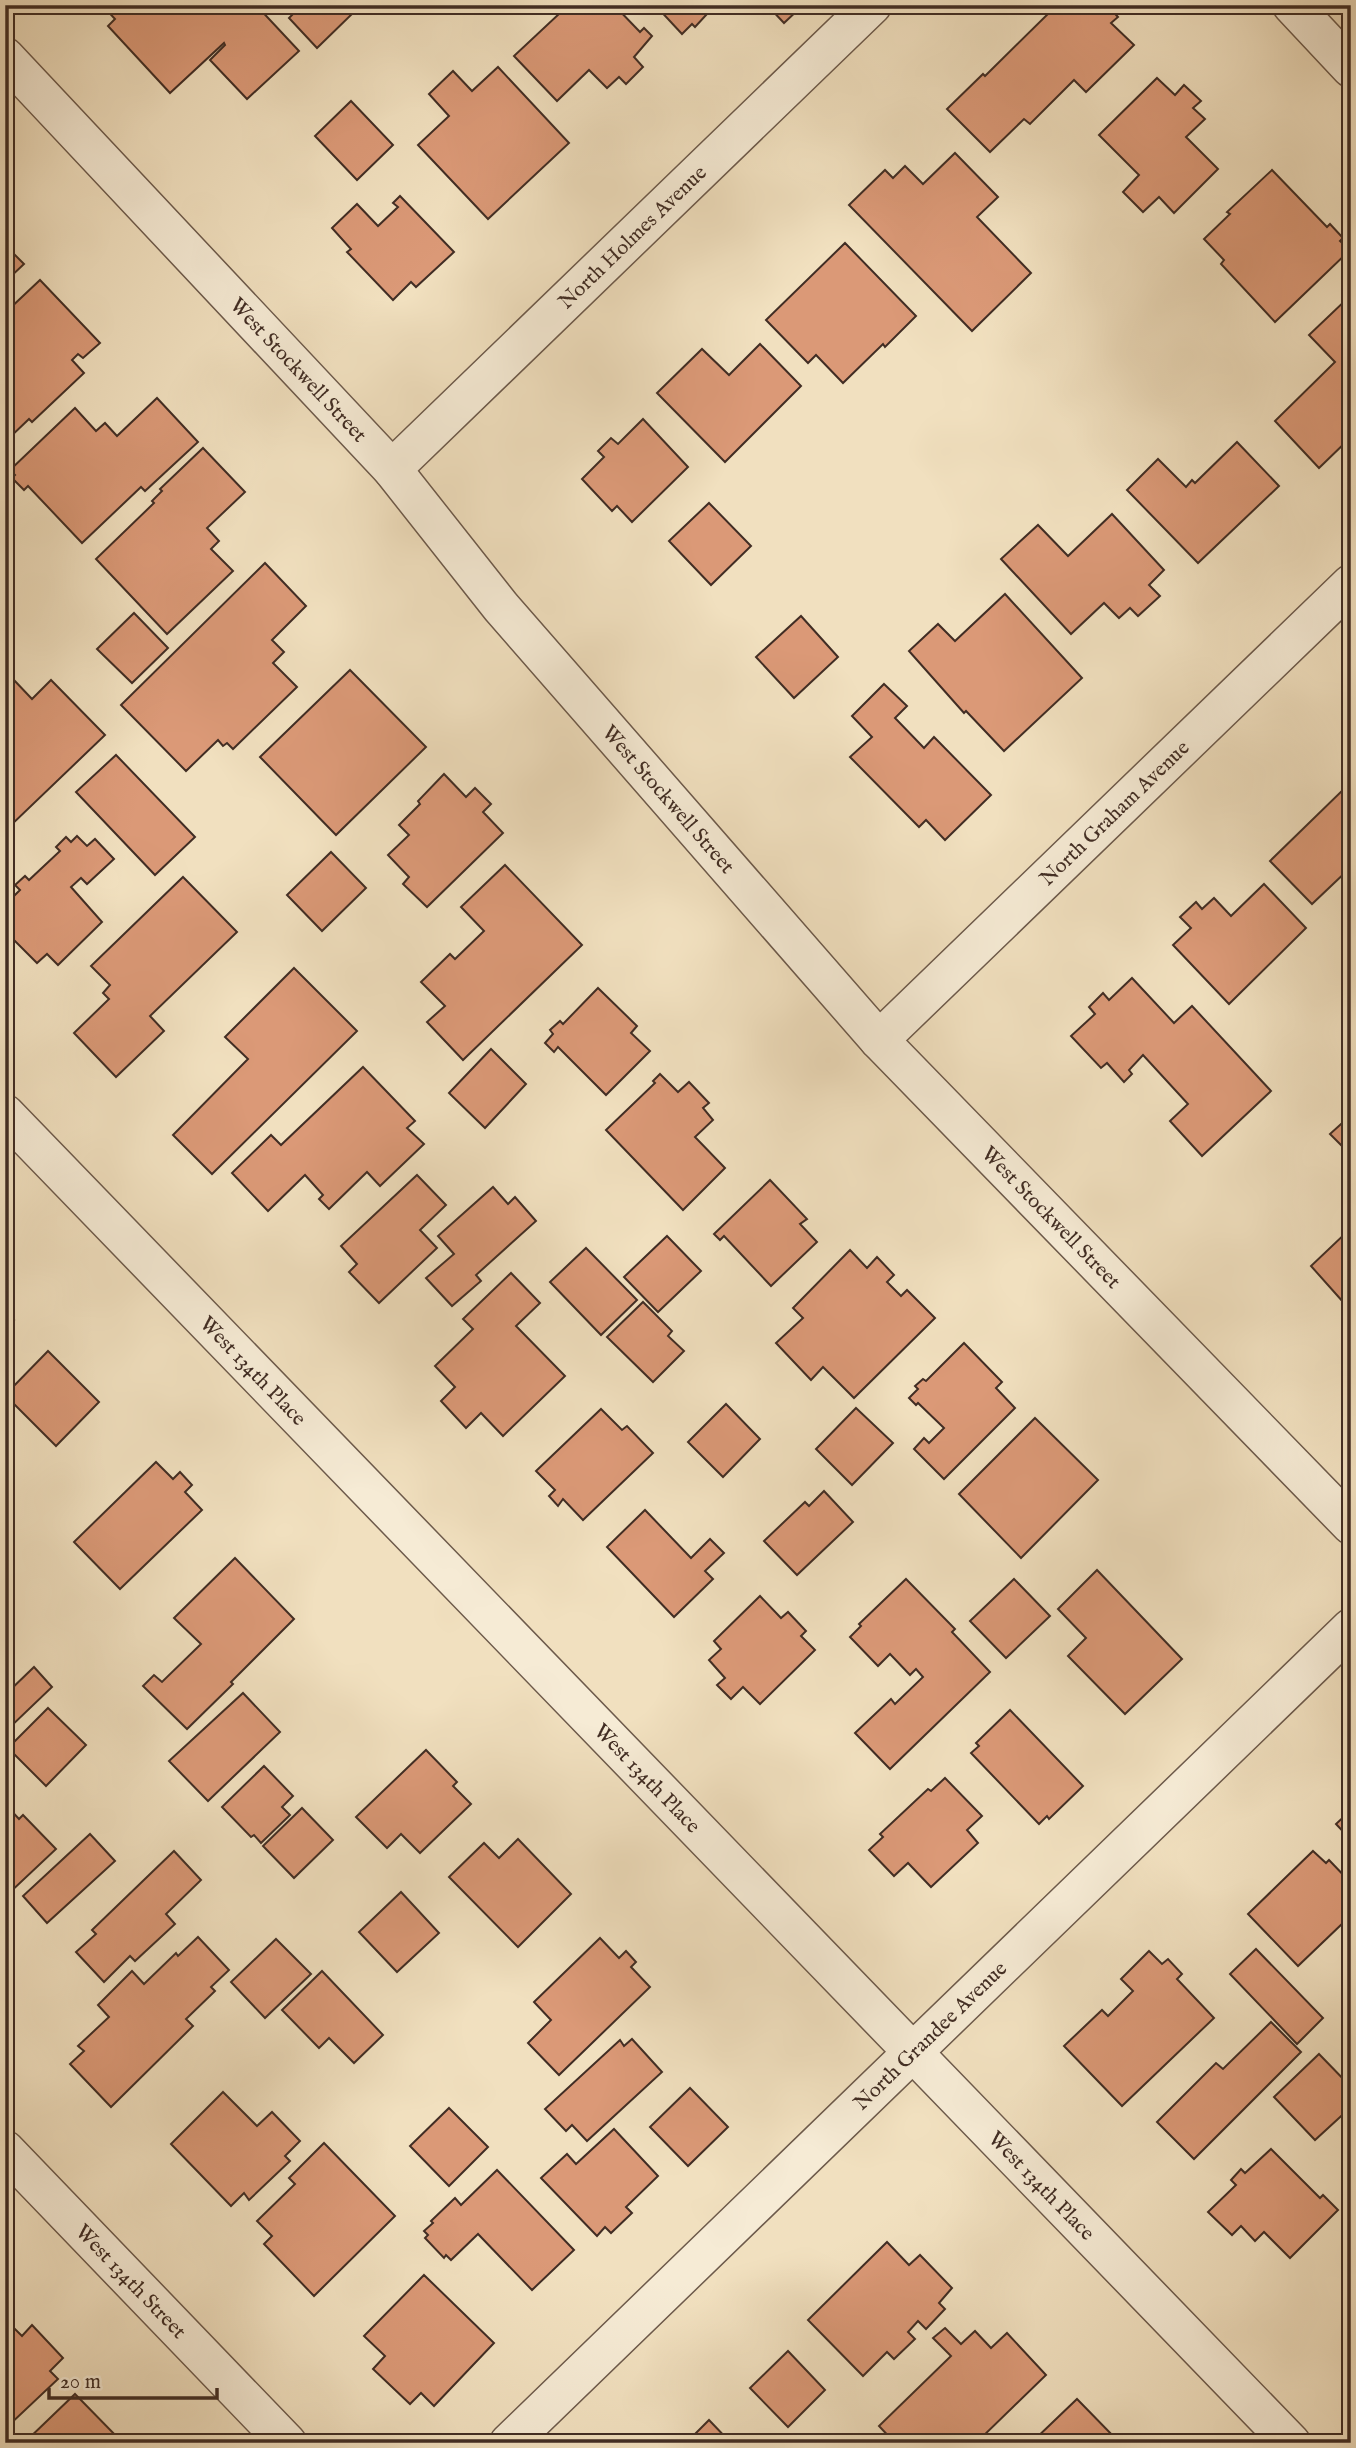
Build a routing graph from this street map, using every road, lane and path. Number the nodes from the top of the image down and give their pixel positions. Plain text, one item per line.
1 (872, 5) edge
2 (1292, 5) edge
3 (5, 57) edge
4 (1351, 68) edge
5 (392, 469) junction
6 (1351, 584) edge
7 (879, 1040) junction
8 (5, 1114) edge
9 (1351, 1525) edge
10 (1351, 1628) edge
11 (912, 2052) junction
12 (5, 2150) edge
13 (287, 2443) edge
14 (509, 2443) edge
15 (1291, 2443) edge

1 - 5 street, North Holmes Avenue
2 - 4 street
3 - 5 street, West Stockwell Street
5 - 7 street, West Stockwell Street
6 - 7 street, North Graham Avenue
7 - 9 street, West Stockwell Street
8 - 11 street, West 134th Place
10 - 11 street, North Grandee Avenue
11 - 14 street, North Grandee Avenue
11 - 15 street, West 134th Place
12 - 13 street, West 134th Street

